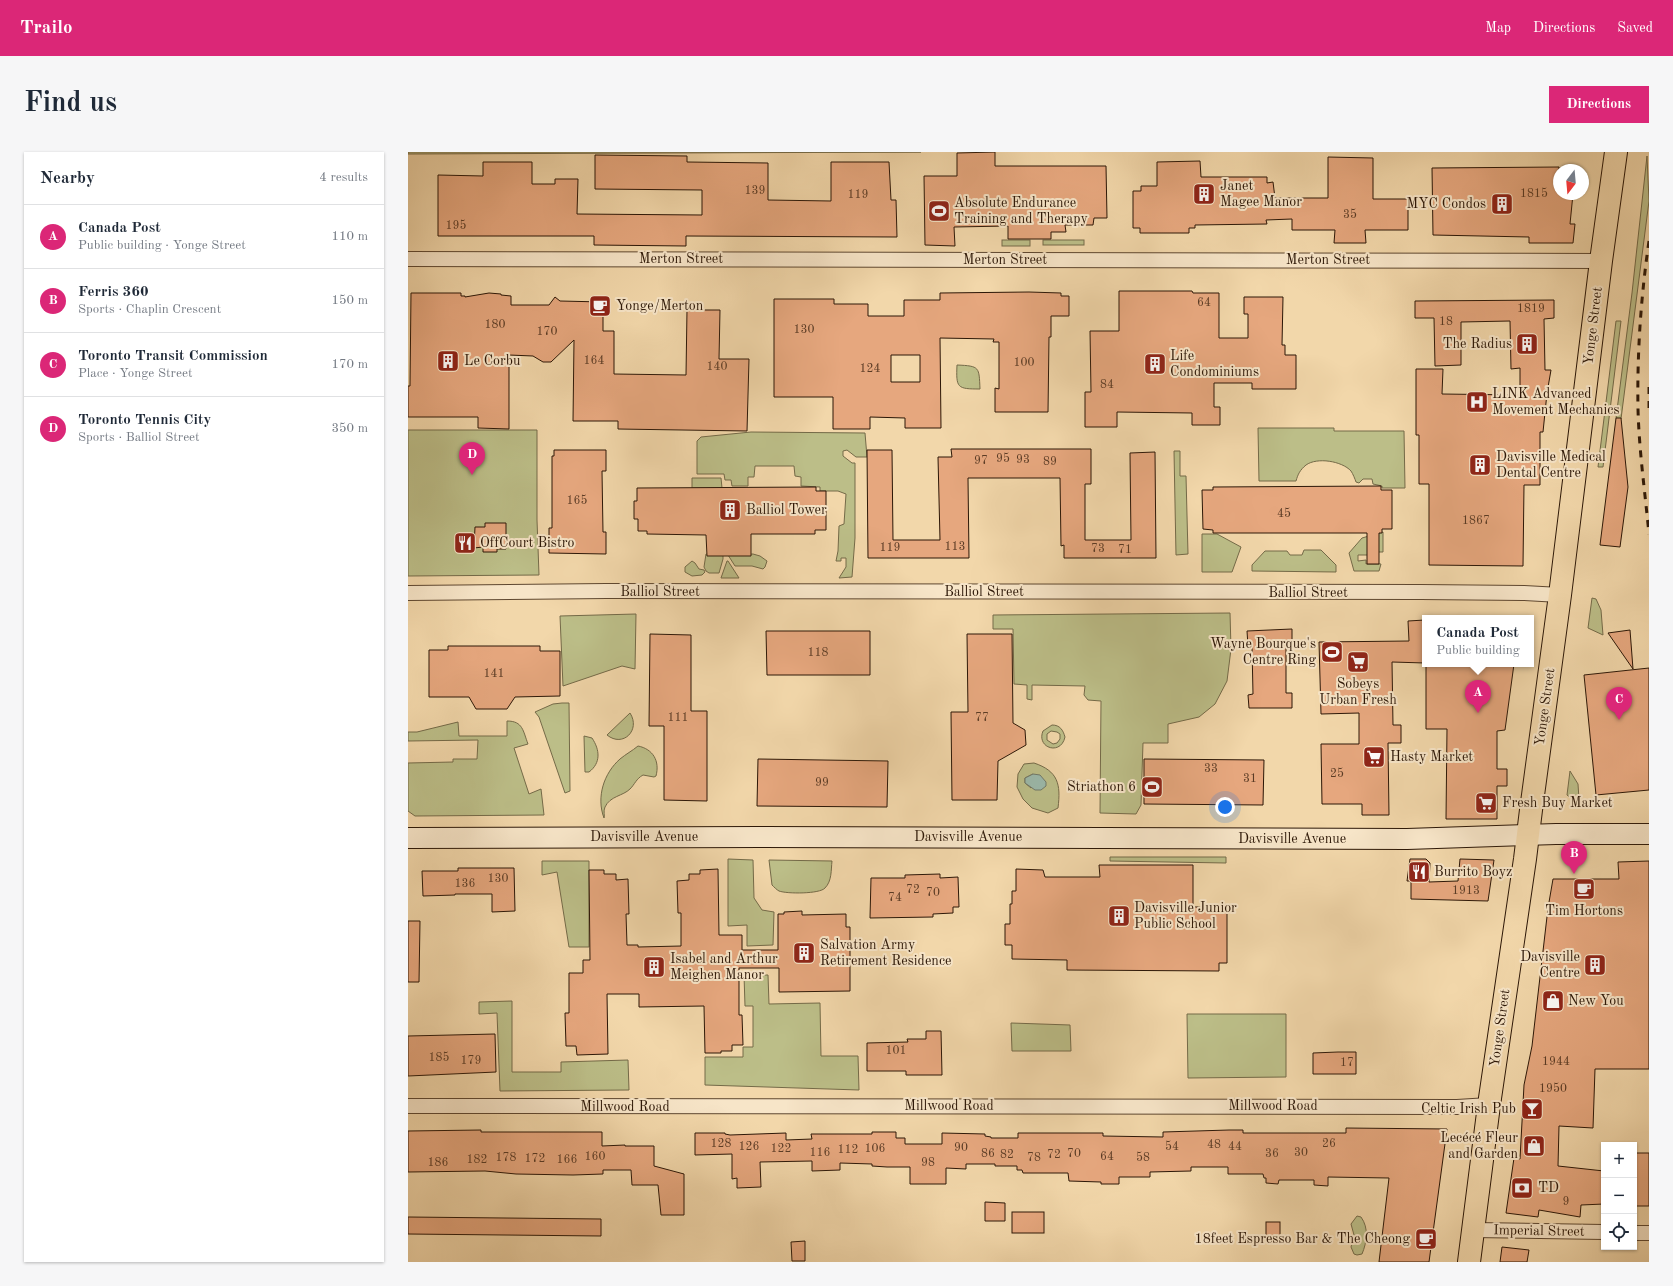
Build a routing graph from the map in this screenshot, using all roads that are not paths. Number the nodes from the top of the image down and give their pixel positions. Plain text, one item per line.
1 (1616, 152) edge
2 (408, 259) edge
3 (1601, 261) junction
4 (408, 593) edge
5 (1560, 595) junction
6 (1647, 834) edge
7 (1528, 836) junction
8 (408, 838) edge
9 (1489, 1105) junction
10 (408, 1106) edge
11 (1473, 1230) junction
12 (1601, 1232) edge
13 (1637, 1233) edge
14 (1649, 1233) edge
15 (1469, 1262) edge

1 - 3 main road, Yonge Street
2 - 3 street, Merton Street
3 - 5 main road, Yonge Street
4 - 5 street, Balliol Street
5 - 7 main road, Yonge Street
6 - 7 street, Davisville Avenue
7 - 8 street, Davisville Avenue
7 - 9 main road, Yonge Street
9 - 10 street, Millwood Road
9 - 11 main road, Yonge Street
11 - 12 street, Imperial Street
11 - 15 main road, Yonge Street
13 - 14 street

